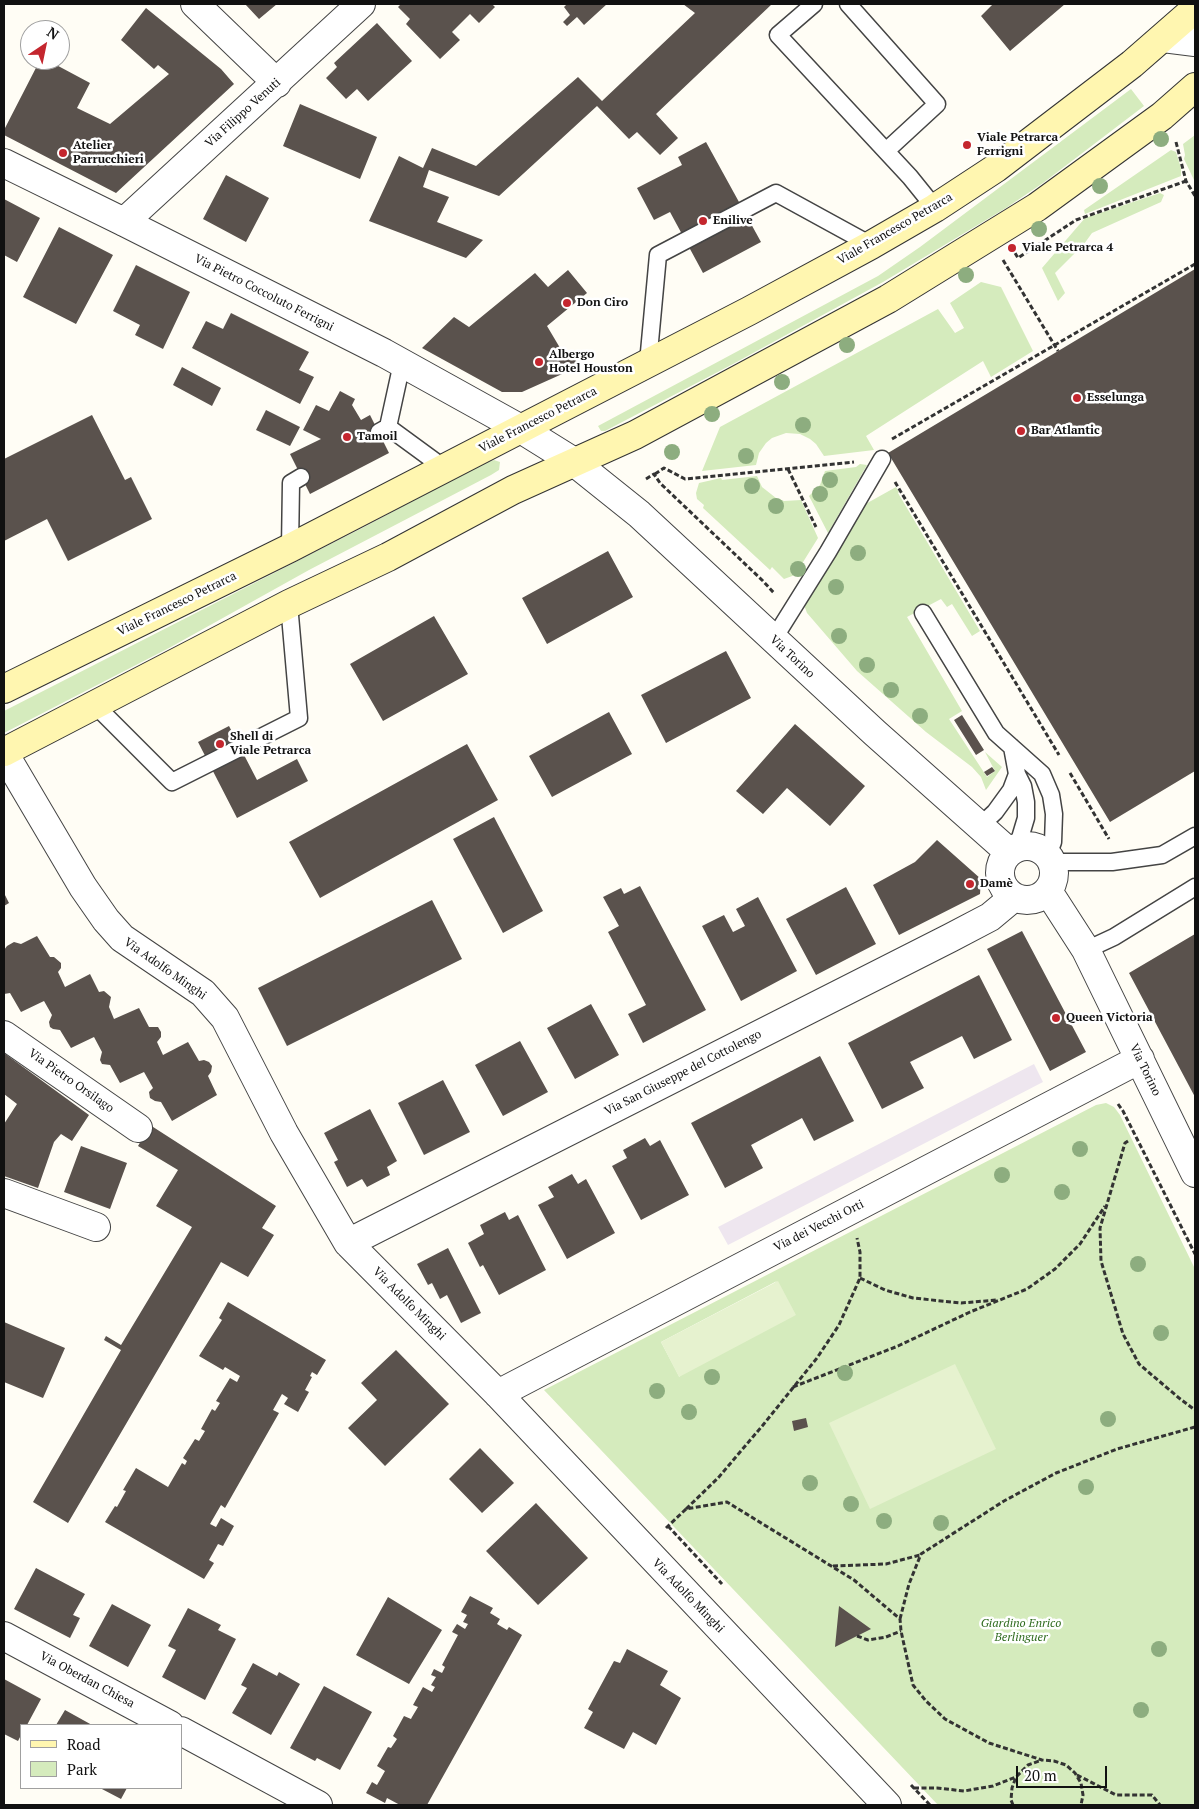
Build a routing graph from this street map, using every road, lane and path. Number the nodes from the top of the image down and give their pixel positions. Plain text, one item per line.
1 (195, 4) edge
2 (361, 4) edge
3 (814, 4) edge
4 (848, 4) edge
5 (1195, 9) edge
6 (1162, 38) junction
7 (1195, 42) edge
8 (277, 83) junction
9 (1195, 87) edge
10 (1178, 147) dead end
11 (886, 151) junction
12 (4, 163) edge
13 (1186, 181) junction
14 (1194, 191) edge
15 (1195, 196) edge
16 (934, 208) junction
17 (124, 222) junction
18 (871, 244) junction
19 (1013, 251) dead end
20 (1195, 264) edge
21 (1007, 268) dead end
22 (1054, 344) junction
23 (1058, 351) dead end
24 (402, 363) junction
25 (648, 363) junction
26 (521, 429) junction
27 (882, 460) junction
28 (574, 462) junction
29 (444, 468) junction
30 (788, 469) junction
31 (654, 474) dead end
32 (301, 477) dead end
33 (290, 548) junction
34 (828, 552) junction
35 (289, 604) junction
36 (923, 613) dead end
37 (772, 640) junction
38 (4, 689) edge
39 (95, 705) junction
40 (1012, 747) junction
41 (4, 752) edge
42 (1059, 756) dead end
43 (1070, 773) dead end
44 (1017, 774) junction
45 (980, 826) junction
46 (1195, 836) edge
47 (1013, 850) junction
48 (1050, 858) junction
49 (1112, 862) junction
50 (1195, 887) edge
51 (1048, 891) junction
52 (1014, 897) junction
53 (1086, 950) junction
54 (4, 1034) edge
55 (1140, 1059) junction
56 (1086, 1088) junction
57 (138, 1128) dead end
58 (1128, 1141) dead end
59 (1192, 1159) edge
60 (4, 1194) edge
61 (1106, 1206) junction
62 (845, 1213) junction
63 (96, 1227) dead end
64 (348, 1243) junction
65 (1195, 1254) edge
66 (860, 1278) junction
67 (1003, 1300) junction
68 (793, 1386) junction
69 (498, 1394) junction
70 (1195, 1410) edge
71 (1195, 1427) edge
72 (686, 1509) junction
73 (644, 1549) junction
74 (921, 1554) junction
75 (832, 1566) junction
76 (900, 1619) junction
77 (902, 1631) junction
78 (4, 1636) edge
79 (857, 1636) dead end
80 (168, 1724) edge
81 (182, 1732) edge
82 (1042, 1760) junction
83 (1075, 1773) junction
84 (1016, 1777) junction
85 (914, 1788) dead end
86 (318, 1805) edge
87 (887, 1805) edge
88 (1013, 1805) edge
89 (1081, 1805) edge
90 (1160, 1805) edge

1 - 8 street
2 - 8 street, Via Filippo Venuti
3 - 11 lane
4 - 11 lane
5 - 6 main road, Viale Francesco Petrarca
6 - 7 street
6 - 16 main road, Viale Francesco Petrarca
8 - 17 street, Via Filippo Venuti
9 - 28 main road
10 - 13 path
11 - 16 lane
12 - 17 street, Via Pietro Coccoluto Ferrigni
13 - 14 path
13 - 19 path
14 - 15 path
16 - 18 main road, Viale Francesco Petrarca
17 - 24 street, Via Pietro Coccoluto Ferrigni
18 - 25 main road, Viale Francesco Petrarca
18 - 25 lane
20 - 22 path
21 - 22 path
22 - 23 path
22 - 27 path
24 - 26 street, Via Pietro Coccoluto Ferrigni
24 - 29 lane
25 - 26 main road, Viale Francesco Petrarca
26 - 28 street, Via Torino
26 - 29 main road, Viale Francesco Petrarca
27 - 30 path
27 - 34 lane
27 - 42 path
28 - 35 main road
28 - 37 street, Via Torino
29 - 33 main road, Viale Francesco Petrarca
30 - 31 path
30 - 34 path
32 - 33 lane
33 - 38 main road, Viale Francesco Petrarca
34 - 37 lane
35 - 39 main road
35 - 39 lane
36 - 40 lane
37 - 45 street, Via Torino
39 - 41 main road
40 - 44 lane
40 - 48 lane
41 - 64 street, Via Adolfo Minghi
43 - 49 path
44 - 45 lane
44 - 47 lane
45 - 47 street, Via Torino
46 - 49 lane
47 - 48 street
47 - 52 street
48 - 49 lane
48 - 51 street
50 - 53 lane
51 - 52 street
51 - 53 street, Via Torino
52 - 64 street, Via San Giuseppe del Cottolengo
53 - 55 street, Via Torino
54 - 57 street, Via Pietro Orsilago
55 - 56 street, Via dei Vecchi Orti
55 - 59 street, Via Torino
56 - 62 street, Via dei Vecchi Orti
56 - 65 path
58 - 61 path
60 - 63 street
61 - 67 path
61 - 70 path
62 - 66 path
62 - 69 street, Via dei Vecchi Orti
64 - 69 street, Via Adolfo Minghi
66 - 67 path
66 - 68 path
67 - 68 path
68 - 72 path
69 - 73 street, Via Adolfo Minghi
71 - 74 path
72 - 73 path
72 - 75 path
73 - 87 street, Via Adolfo Minghi
74 - 75 path
74 - 76 path
75 - 76 path
76 - 77 path
77 - 79 path
77 - 82 path
78 - 80 street, Via Oberdan Chiesa
81 - 86 street
82 - 83 path
82 - 84 path
83 - 89 path
83 - 90 path
84 - 85 path
84 - 88 path

